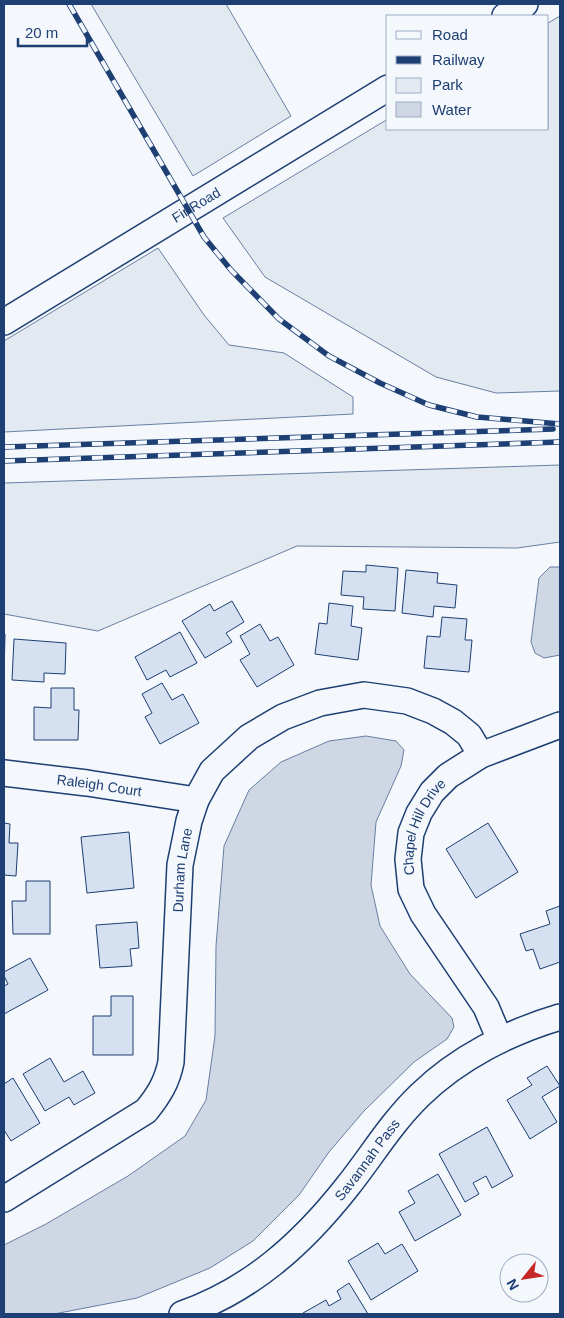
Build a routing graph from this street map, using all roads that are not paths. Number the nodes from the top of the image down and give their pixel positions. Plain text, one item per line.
1 (525, 4) edge
2 (507, 15) edge
3 (386, 89) edge
4 (4, 322) edge
5 (560, 725) edge
6 (481, 755) junction
7 (4, 773) edge
8 (196, 800) junction
9 (560, 1017) edge
10 (500, 1040) junction
11 (4, 1199) edge
12 (182, 1314) edge

1 - 2 street
3 - 4 street, Fir Road
5 - 6 street, Chapel Hill Drive
6 - 8 street, Durham Lane
6 - 10 street, Chapel Hill Drive
7 - 8 street, Raleigh Court
8 - 11 street, Durham Lane
9 - 10 street, Savannah Pass
10 - 12 street, Savannah Pass

